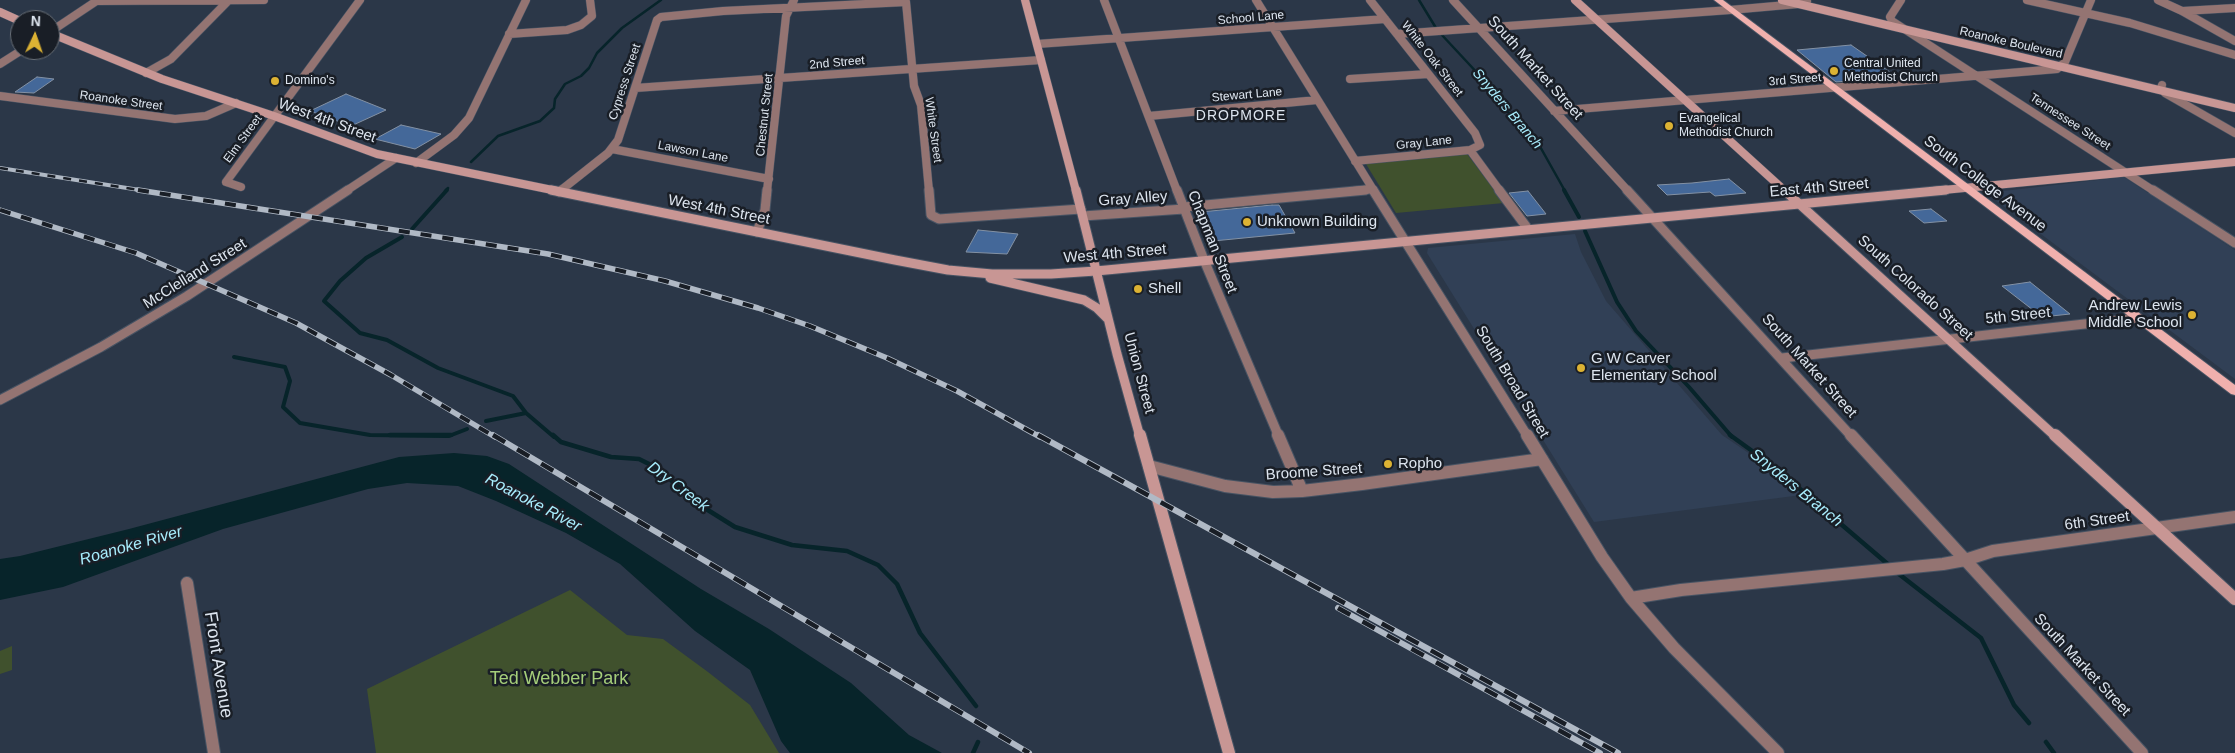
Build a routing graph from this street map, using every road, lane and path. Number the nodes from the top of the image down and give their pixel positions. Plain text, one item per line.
1 (98, 0) edge
2 (228, 0) edge
3 (264, 0) edge
4 (360, 0) edge
5 (526, 0) edge
6 (590, 0) edge
7 (794, 0) edge
8 (1025, 0) edge
9 (1104, 0) edge
10 (1256, 0) edge
11 (1370, 0) edge
12 (1453, 0) edge
13 (1575, 0) edge
14 (1718, 0) edge
15 (1782, 0) edge
16 (1901, 0) edge
17 (2028, 0) edge
18 (2091, 0) edge
19 (2158, 0) edge
20 (1802, 2) edge
21 (789, 8) junction
22 (2235, 8) edge
23 (1730, 10) junction
24 (2182, 11) junction
25 (2086, 13) junction
26 (1385, 18) junction
27 (1595, 19) junction
28 (1892, 21) junction
29 (60, 25) edge
30 (1272, 27) junction
31 (1479, 28) junction
32 (1905, 29) junction
33 (509, 34) junction
34 (1397, 34) junction
35 (60, 36) edge
36 (1119, 38) junction
37 (2235, 40) edge
38 (1037, 44) junction
39 (2235, 55) edge
40 (1041, 60) junction
41 (2064, 64) junction
42 (913, 69) junction
43 (146, 74) junction
44 (1428, 74) junction
45 (1977, 76) junction
46 (1350, 79) dead end
47 (780, 80) junction
48 (635, 88) junction
49 (1834, 88) junction
50 (2162, 88) junction
51 (0, 96) edge
52 (1317, 100) junction
53 (1685, 100) junction
54 (2235, 102) edge
55 (236, 103) junction
56 (2235, 108) edge
57 (1554, 111) junction
58 (274, 116) junction
59 (1148, 116) junction
60 (1475, 133) joint
61 (2235, 133) edge
62 (612, 149) junction
63 (1470, 150) junction
64 (396, 158) junction
65 (1355, 161) junction
66 (2235, 162) edge
67 (416, 163) junction
68 (2126, 172) junction
69 (769, 179) junction
70 (241, 187) dead end
71 (1964, 188) junction
72 (1373, 189) junction
73 (559, 192) junction
74 (1798, 203) junction
75 (1184, 208) junction
76 (1082, 213) junction
77 (976, 217) joint
78 (1652, 217) junction
79 (1528, 229) junction
80 (757, 232) junction
81 (1406, 241) junction
82 (2235, 243) edge
83 (1204, 260) junction
84 (1096, 270) junction
85 (972, 273) junction
86 (2138, 318) junction
87 (1108, 319) junction
88 (1948, 339) junction
89 (1782, 358) junction
90 (2235, 391) edge
91 (0, 400) edge
92 (1542, 460) junction
93 (1149, 466) junction
94 (1302, 491) junction
95 (2235, 517) edge
96 (2156, 528) junction
97 (1965, 560) junction
98 (187, 583) dead end
99 (1631, 598) junction
100 (2235, 599) edge
101 (214, 753) edge
102 (1229, 753) edge
103 (1778, 753) edge
104 (2142, 753) edge

1 - 2 street
1 - 29 street
2 - 3 street
2 - 43 street
4 - 58 street, Elm Street
5 - 33 street
6 - 33 street
7 - 21 street, Chestnut Street
8 - 38 street, Union Street
9 - 36 street, Chapman Street
10 - 30 street, South Broad Street
11 - 26 street, White Oak Street
12 - 31 street, South Market Street
13 - 27 street, South Colorado Street
14 - 23 main road, South College Avenue
15 - 20 street, Roanoke Boulevard
16 - 28 street
17 - 25 street
18 - 25 street
19 - 24 street
20 - 23 street
20 - 28 street, Roanoke Boulevard
20 - 32 street, Roanoke Boulevard
21 - 42 street, White Street
21 - 47 street, Chestnut Street
21 - 48 street, Cypress Street
22 - 24 street
23 - 27 street
23 - 49 main road, South College Avenue
24 - 37 street
25 - 39 street
25 - 41 street
26 - 30 street, School Lane
26 - 34 street, White Oak Street
27 - 31 street
27 - 53 street, South Colorado Street
28 - 32 street, Tennessee Street
28 - 41 street, Roanoke Boulevard
30 - 36 street, School Lane
30 - 52 street, South Broad Street
31 - 34 street
31 - 57 street, South Market Street
32 - 41 street, Roanoke Boulevard
32 - 45 street, Tennessee Street
33 - 67 street
34 - 44 street, White Oak Street
35 - 43 street, West 4th Street
36 - 38 street, School Lane
36 - 59 street, Chapman Street
38 - 40 street, Union Street
40 - 42 street, 2nd Street
40 - 76 street, Union Street
41 - 45 street, 3rd Street
41 - 50 street, Roanoke Boulevard
42 - 47 street, 2nd Street
42 - 77 street, White Street
43 - 55 street, West 4th Street
44 - 46 street
44 - 60 street, White Oak Street
45 - 49 street, 3rd Street
45 - 68 street, Tennessee Street
47 - 48 street, 2nd Street
47 - 69 street, Chestnut Street
48 - 62 street, Cypress Street
49 - 53 street, 3rd Street
49 - 71 main road, South College Avenue
50 - 54 street, Roanoke Boulevard
50 - 56 street, Roanoke Boulevard
50 - 61 street
51 - 55 street, Roanoke Street
52 - 59 street, Stewart Lane
52 - 65 street, South Broad Street
53 - 57 street, 3rd Street
53 - 74 street, South Colorado Street
55 - 58 street, West 4th Street
57 - 78 street, South Market Street
58 - 64 street, West 4th Street
58 - 70 street, Elm Street
59 - 75 street, Chapman Street
60 - 63 street, Gray Lane
62 - 69 street, Lawson Lane
62 - 73 street, Cypress Street
63 - 65 street, Gray Lane
63 - 79 street
64 - 67 street, West 4th Street
64 - 91 street, McClelland Street
65 - 72 street, South Broad Street
66 - 68 street, East 4th Street
67 - 73 street, West 4th Street
68 - 71 street, East 4th Street
68 - 82 street, Tennessee Street
69 - 80 street, Chestnut Street
71 - 74 street, East 4th Street
71 - 86 main road, South College Avenue
72 - 75 street, Gray Alley
72 - 81 street, South Broad Street
73 - 80 street, West 4th Street
74 - 78 street, East 4th Street
74 - 88 street, South Colorado Street
75 - 76 street, Gray Alley
75 - 83 street, Chapman Street
76 - 77 street, Gray Alley
76 - 84 street, Union Street
78 - 79 street, East 4th Street
78 - 89 street, South Market Street
79 - 81 street, East 4th Street
80 - 85 street, West 4th Street
81 - 83 street, West 4th Street
81 - 92 street, South Broad Street
83 - 84 street, West 4th Street
83 - 94 street, Chapman Street
84 - 85 street, West 4th Street
84 - 87 street, Union Street
85 - 87 street
86 - 88 street, 5th Street
86 - 90 main road, South College Avenue
87 - 93 street, Union Street
88 - 89 street, 5th Street
88 - 96 street, South Colorado Street
89 - 97 street, South Market Street
92 - 94 street, Broome Street
92 - 99 street, South Broad Street
93 - 94 street, Broome Street
93 - 102 street, Union Street
95 - 96 street, 6th Street
96 - 97 street, 6th Street
96 - 100 street, South Colorado Street
97 - 99 street, 6th Street
97 - 104 street, South Market Street
98 - 101 street, Front Avenue
99 - 103 street, South Broad Street

